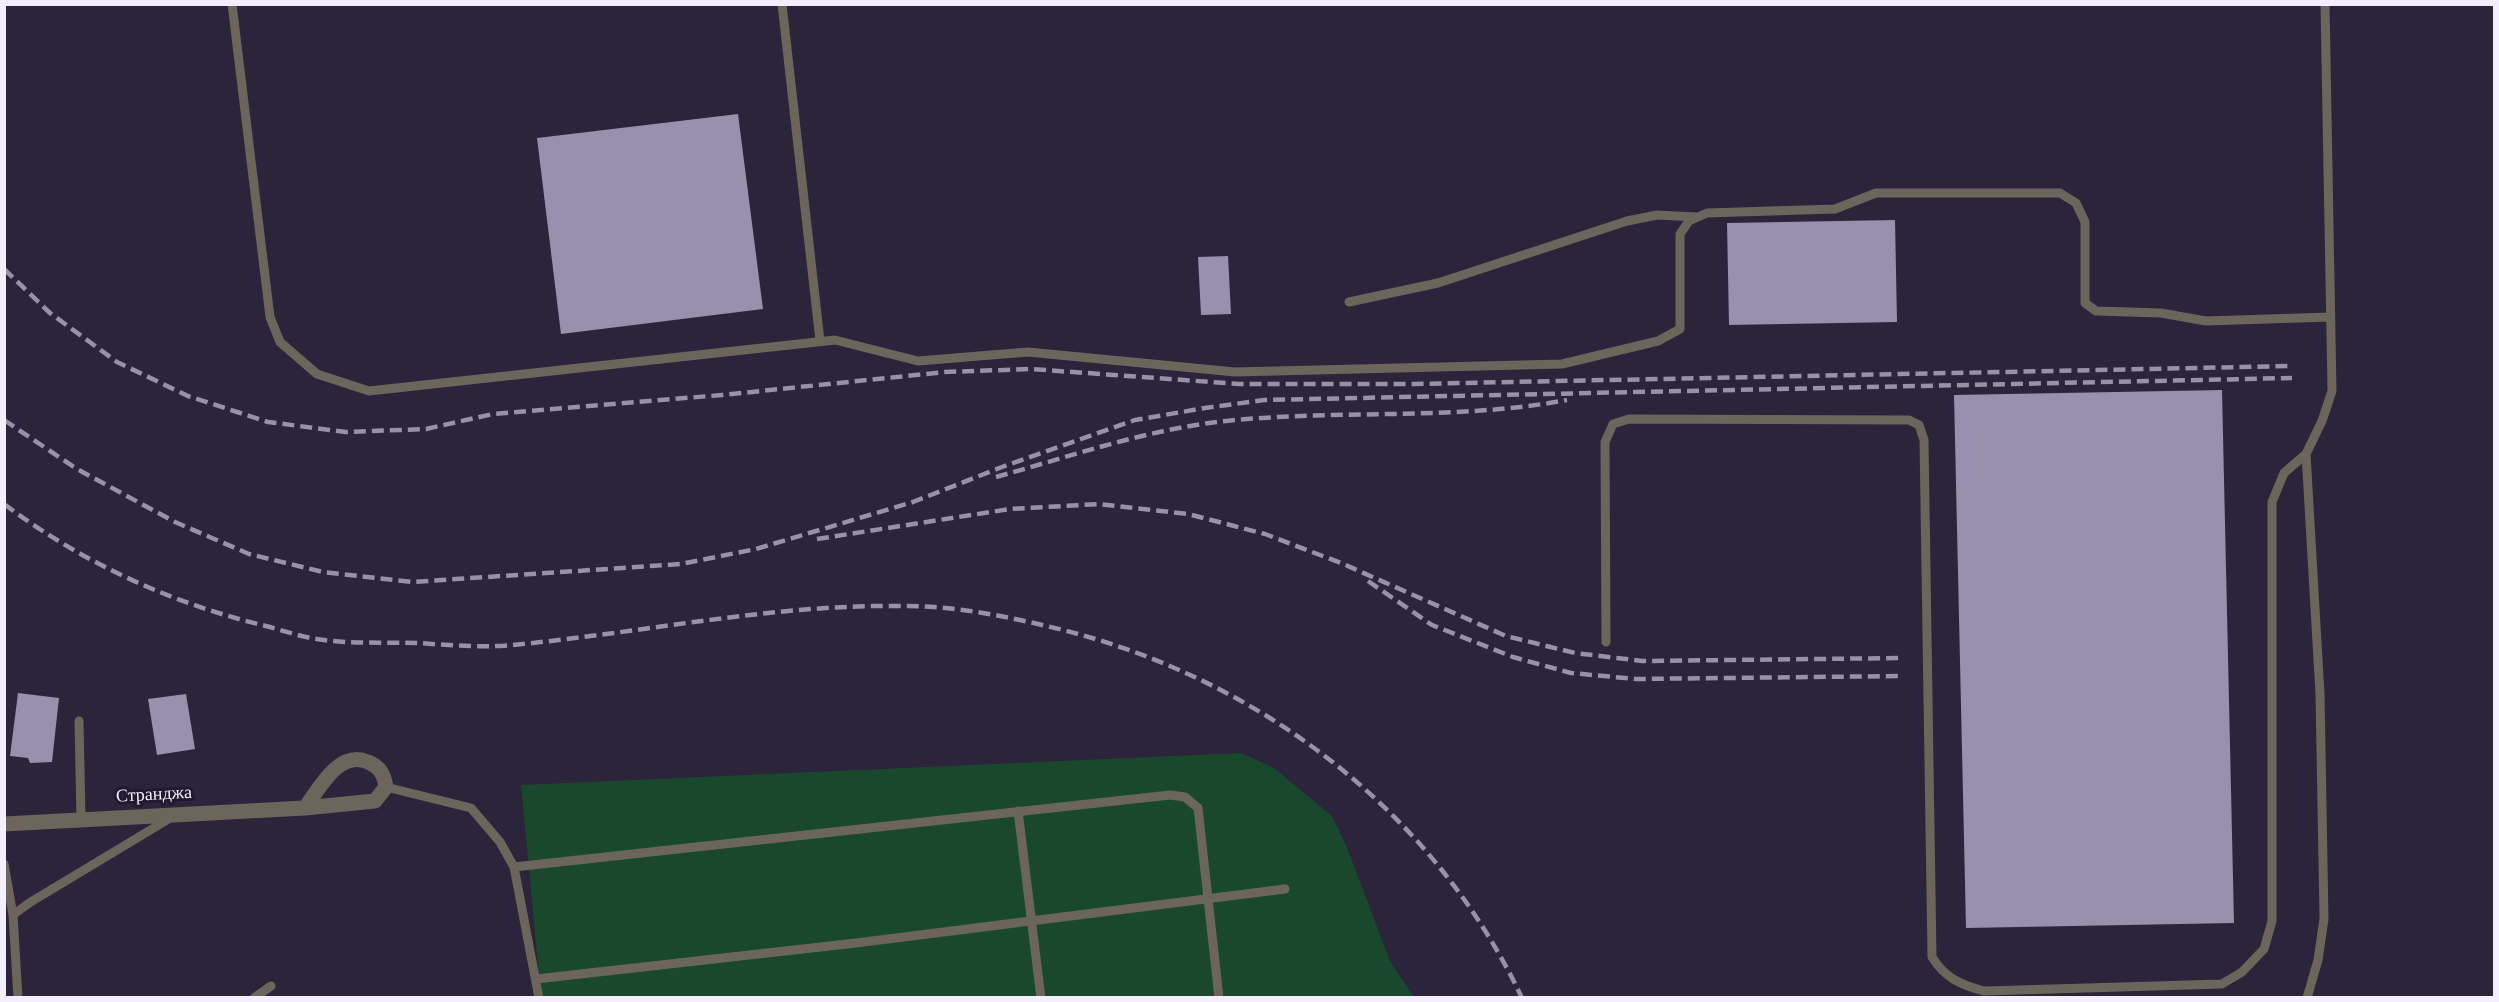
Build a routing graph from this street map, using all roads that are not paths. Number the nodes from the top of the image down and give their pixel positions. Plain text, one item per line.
1 (232, 4) edge
2 (782, 4) edge
3 (2325, 4) edge
4 (1698, 217) junction
5 (1349, 302) dead end
6 (2330, 317) junction
7 (820, 341) junction
8 (2306, 454) junction
9 (1606, 642) dead end
10 (79, 721) dead end
11 (386, 787) junction
12 (305, 808) junction
13 (1018, 811) junction
14 (178, 813) junction
15 (81, 819) junction
16 (4, 824) edge
17 (4, 864) edge
18 (514, 867) junction
19 (1285, 889) dead end
20 (1207, 899) junction
21 (13, 915) junction
22 (1033, 920) junction
23 (536, 979) junction
24 (271, 986) dead end
25 (18, 998) edge
26 (254, 998) edge
27 (539, 998) edge
28 (1041, 998) edge
29 (1219, 998) edge
30 (2307, 998) edge

1 - 7 lane
2 - 7 lane
3 - 6 lane
4 - 5 lane
4 - 6 lane
4 - 7 lane
6 - 8 lane
8 - 9 lane
8 - 30 lane
10 - 15 lane
11 - 12 street, Странджа
11 - 12 street
11 - 18 lane
12 - 14 street, Странджа
13 - 18 lane
13 - 20 lane
13 - 22 lane
14 - 15 street, Странджа
14 - 21 lane
15 - 16 street, Странджа
17 - 21 lane
18 - 23 lane
19 - 20 lane
20 - 22 lane
20 - 29 lane
21 - 25 lane
22 - 23 lane
22 - 28 lane
23 - 27 lane
24 - 26 lane

